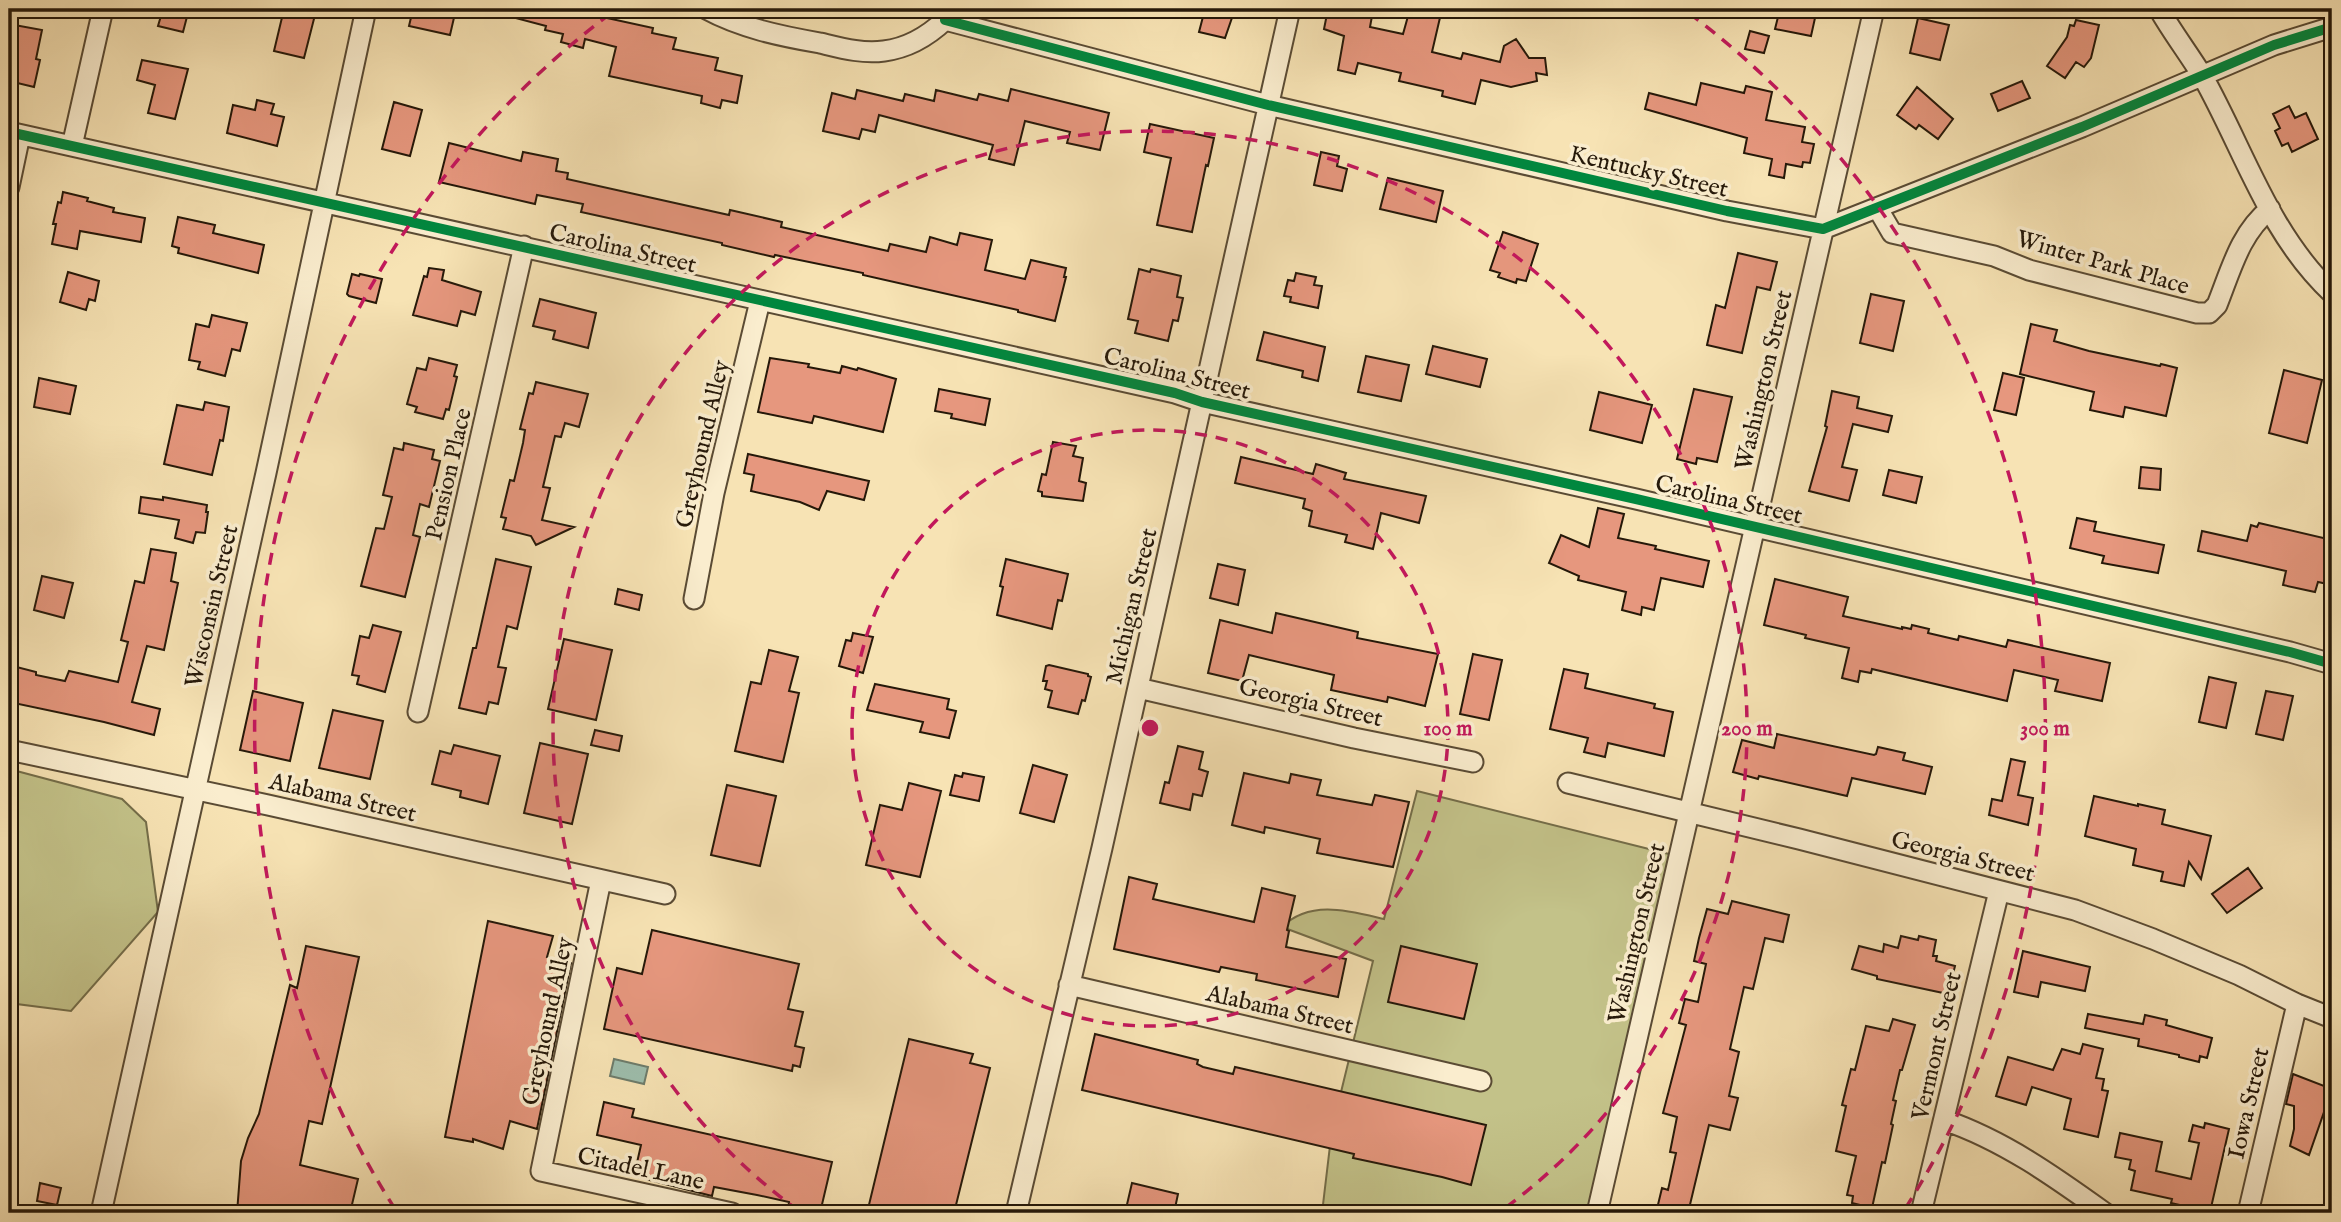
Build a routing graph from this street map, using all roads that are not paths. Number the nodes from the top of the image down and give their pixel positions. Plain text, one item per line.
1 (103, 9) edge
2 (366, 9) edge
3 (706, 9) edge
4 (1290, 9) edge
5 (1874, 9) edge
6 (2159, 9) edge
7 (943, 14) edge
8 (2323, 29) edge
9 (2202, 75) junction
10 (1268, 104) junction
11 (15, 133) edge
12 (72, 146) junction
13 (9, 187) edge
14 (324, 201) junction
15 (1878, 209) junction
16 (2270, 209) junction
17 (1823, 229) junction
18 (524, 246) junction
19 (2332, 293) edge
20 (760, 301) junction
21 (1202, 402) junction
22 (1754, 526) junction
23 (694, 599) dead end
24 (2332, 664) edge
25 (1138, 688) junction
26 (418, 712) dead end
27 (9, 750) edge
28 (1473, 762) dead end
29 (1568, 783) dead end
30 (195, 790) junction
31 (1689, 813) junction
32 (601, 880) junction
33 (2000, 891) junction
34 (665, 894) dead end
35 (1069, 985) junction
36 (2297, 1004) junction
37 (2332, 1018) edge
38 (1481, 1081) dead end
39 (1944, 1120) junction
40 (541, 1171) joint
41 (101, 1213) edge
42 (732, 1213) edge
43 (1016, 1213) edge
44 (1597, 1213) edge
45 (1921, 1213) edge
46 (2105, 1213) edge
47 (2248, 1213) edge

1 - 12 street
2 - 14 street, Wisconsin Street
3 - 7 street, Kentucky Street
4 - 10 street, Michigan Street
5 - 17 street, Washington Street
6 - 9 street
7 - 10 street, Kentucky Street
8 - 9 street
9 - 15 street
9 - 16 street
10 - 17 street, Kentucky Street
10 - 21 street, Michigan Street
11 - 12 street, Carolina Street
11 - 13 street
12 - 14 street, Carolina Street
14 - 18 street, Carolina Street
14 - 30 street, Wisconsin Street
15 - 16 street, Winter Park Place
15 - 17 street
16 - 19 street
17 - 22 street, Washington Street
18 - 20 street, Carolina Street
18 - 26 street, Pension Place
20 - 21 street, Carolina Street
20 - 23 street, Greyhound Alley
21 - 22 street, Carolina Street
21 - 25 street, Michigan Street
22 - 24 street, Carolina Street
22 - 31 street, Washington Street
25 - 28 street, Georgia Street
25 - 35 street, Michigan Street
27 - 30 street, Alabama Street
29 - 31 street, Georgia Street
30 - 32 street, Alabama Street
30 - 41 street, Wisconsin Street
31 - 33 street, Georgia Street
31 - 44 street, Washington Street
32 - 34 street, Alabama Street
32 - 40 street, Greyhound Alley
33 - 36 street, Georgia Street
33 - 39 street, Vermont Street
35 - 38 street, Alabama Street
35 - 43 street, Michigan Street
36 - 37 street, Georgia Street
36 - 47 street, Iowa Street
39 - 45 street, Vermont Street
39 - 46 street
40 - 42 street, Citadel Lane

